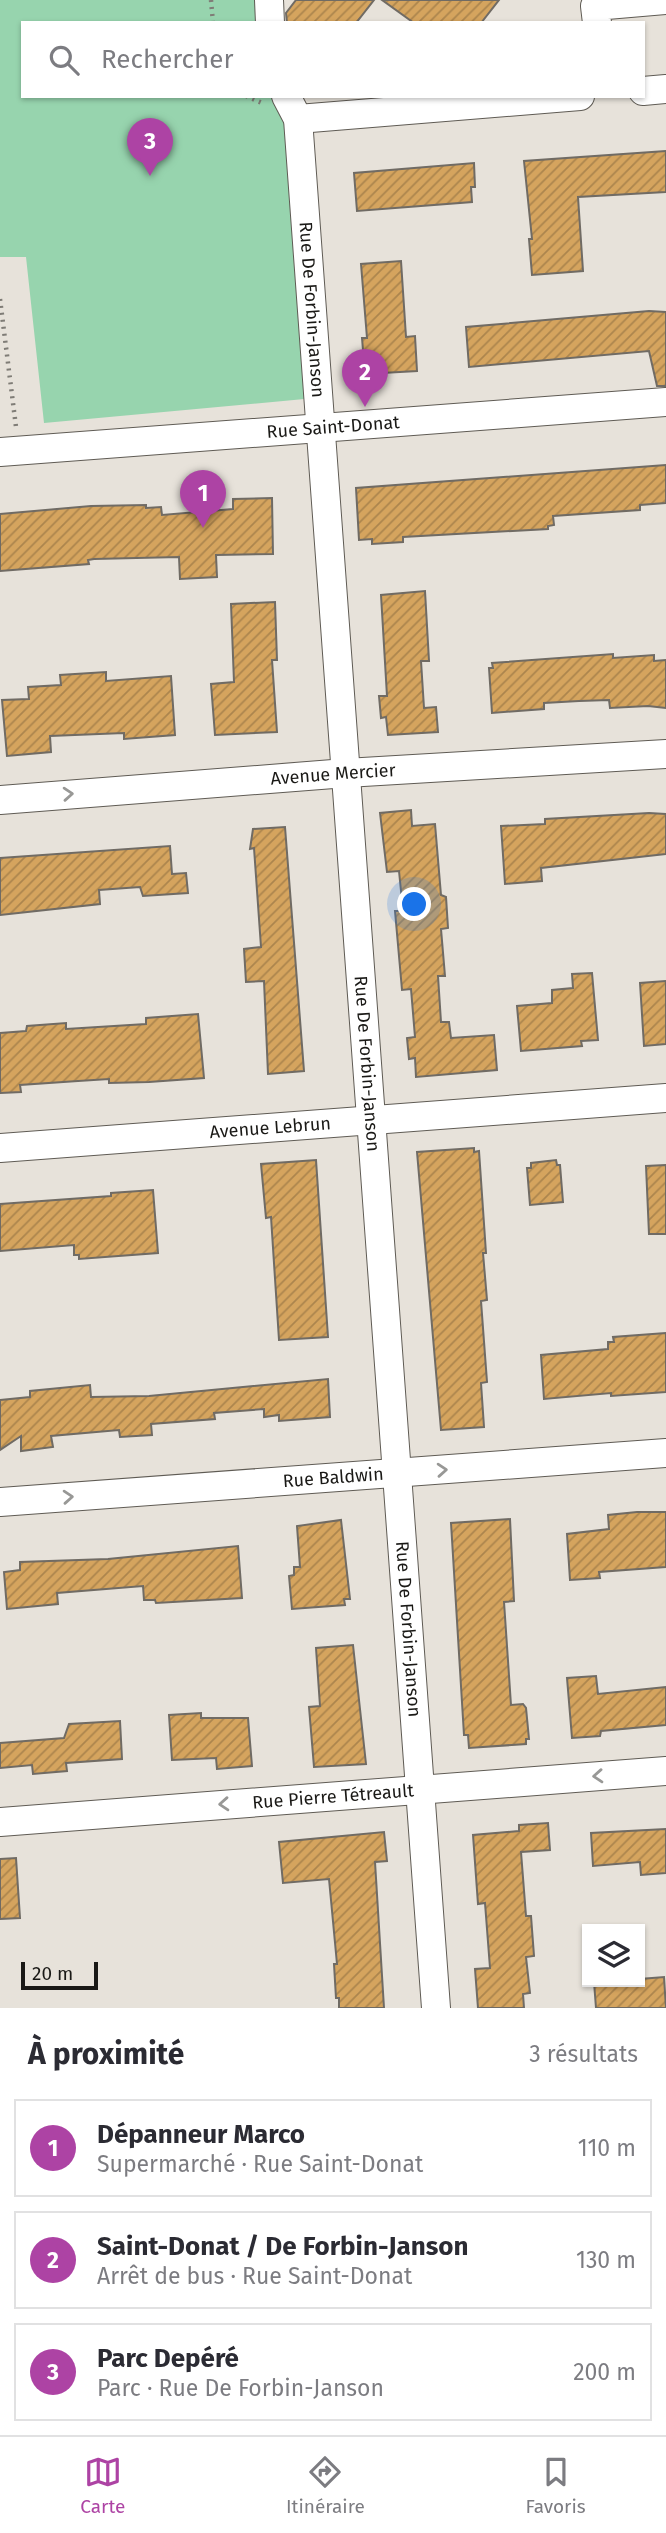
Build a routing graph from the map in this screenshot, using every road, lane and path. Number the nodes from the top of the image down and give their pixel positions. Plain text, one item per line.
1 (211, 0) edge
2 (269, 0) edge
3 (659, 1) edge
4 (596, 10) edge
5 (214, 21) edge
6 (270, 21) edge
7 (666, 89) edge
8 (645, 91) edge
9 (528, 98) edge
10 (292, 107) edge
11 (0, 299) edge
12 (666, 402) edge
13 (321, 429) junction
14 (10, 451) edge
15 (666, 754) edge
16 (346, 774) junction
17 (0, 800) edge
18 (666, 1097) edge
19 (371, 1120) junction
20 (0, 1148) edge
21 (666, 1453) edge
22 (397, 1473) junction
23 (0, 1502) edge
24 (666, 1771) edge
25 (420, 1789) junction
26 (0, 1822) edge
27 (436, 2008) edge

1 - 5 path
2 - 6 street
3 - 4 street
7 - 8 street
9 - 10 street
10 - 13 street, Rue De Forbin-Janson
11 - 14 path
12 - 13 street, Rue Saint-Donat
13 - 14 street, Rue Saint-Donat
13 - 16 street, Rue De Forbin-Janson
15 - 16 street, Avenue Mercier
17 -> 16 street, Avenue Mercier
16 - 19 street, Rue De Forbin-Janson
18 - 19 street, Avenue Lebrun
19 - 20 street, Avenue Lebrun
19 - 22 street, Rue De Forbin-Janson
22 -> 21 street, Rue Baldwin
23 -> 22 street, Rue Baldwin
22 - 25 street, Rue De Forbin-Janson
24 -> 25 street, Rue Pierre Tétreault
25 -> 26 street, Rue Pierre Tétreault
25 - 27 street, Rue De Forbin-Janson

